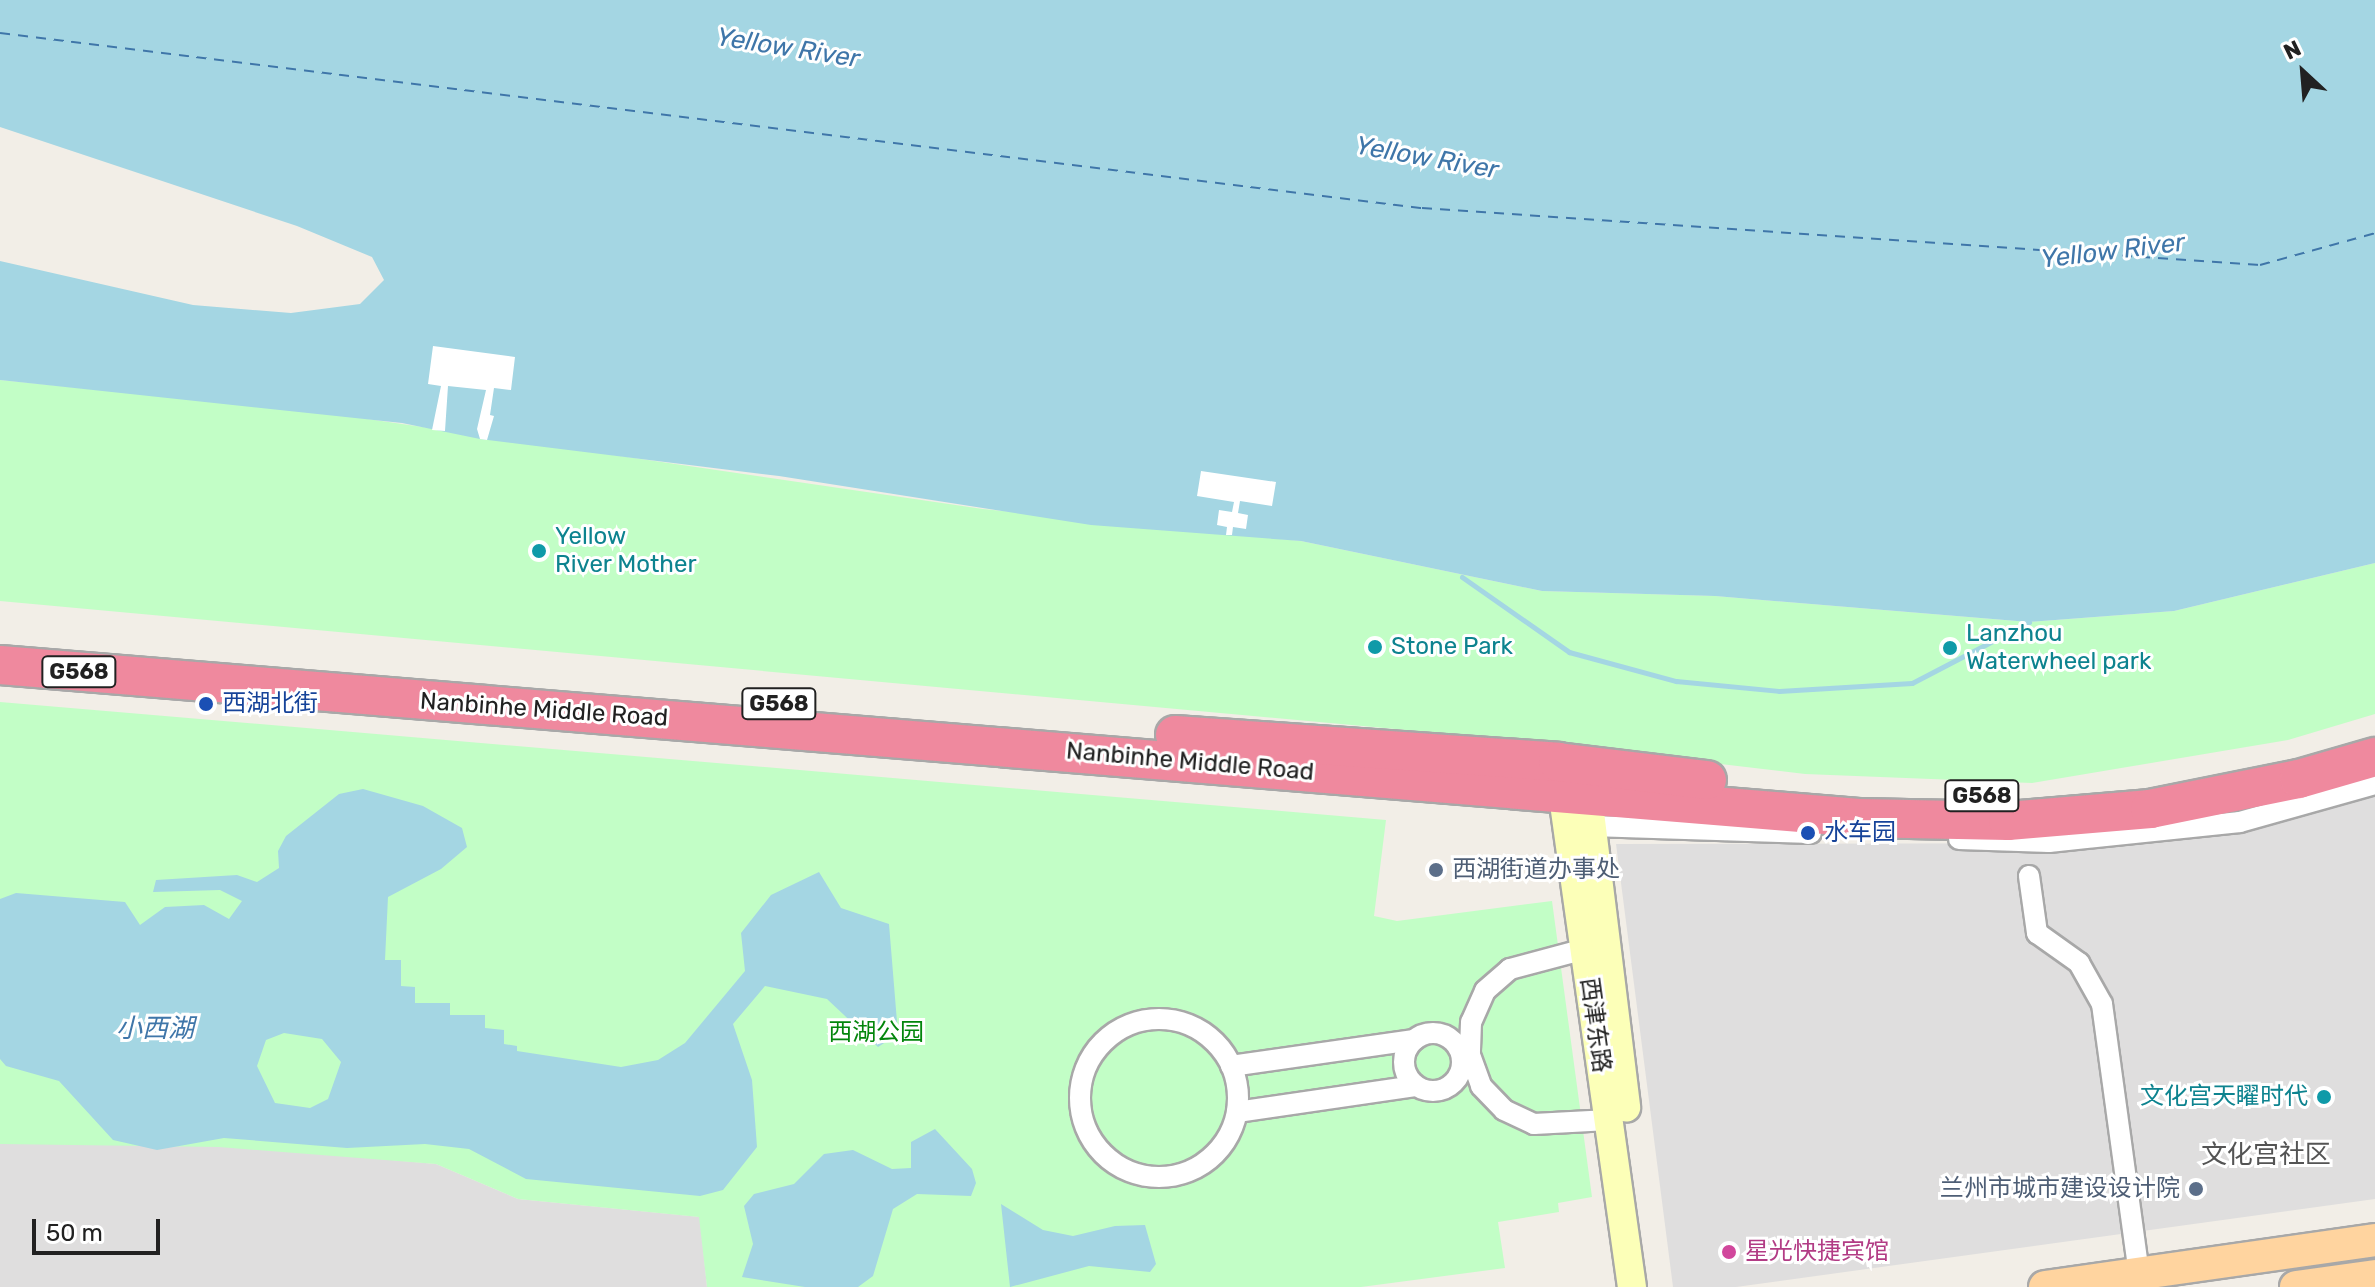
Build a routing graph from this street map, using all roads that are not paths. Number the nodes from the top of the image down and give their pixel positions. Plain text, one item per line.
1 (0, 642) edge
2 (0, 665) edge
3 (222, 683) junction
4 (0, 690) edge
5 (2375, 734) edge
6 (2375, 757) edge
7 (2375, 784) edge
8 (1577, 789) junction
9 (2029, 876) dead end
10 (1585, 949) junction
11 (1414, 1040) junction
12 (1466, 1056) junction
13 (1231, 1066) junction
14 (1415, 1086) junction
15 (1237, 1112) junction
16 (1609, 1120) junction
17 (2375, 1240) edge
18 (2139, 1274) junction
19 (2375, 1276) edge
20 (1632, 1287) edge
21 (1648, 1287) edge
22 (2045, 1287) edge
23 (2296, 1287) edge

1 - 8 highway, Nanbinhe Middle Road / G568
2 - 3 highway, Nanbinhe Middle Road / G568
3 - 4 highway
3 - 8 highway, Nanbinhe Middle Road / G568
5 - 8 highway, Nanbinhe Middle Road / G568
6 - 8 highway, Nanbinhe Middle Road / G568
7 - 8 street
8 - 10 main road, 西津东路
8 - 21 main road, 西津东路
9 - 18 street
10 - 12 street
10 - 16 main road, 西津东路
11 - 12 street
11 - 13 street
11 - 14 street
12 - 14 street
12 - 16 street
13 - 15 street
13 - 15 street
14 - 15 street
16 - 20 main road, 西津东路
17 - 18 main road
18 - 22 main road
19 - 23 main road

